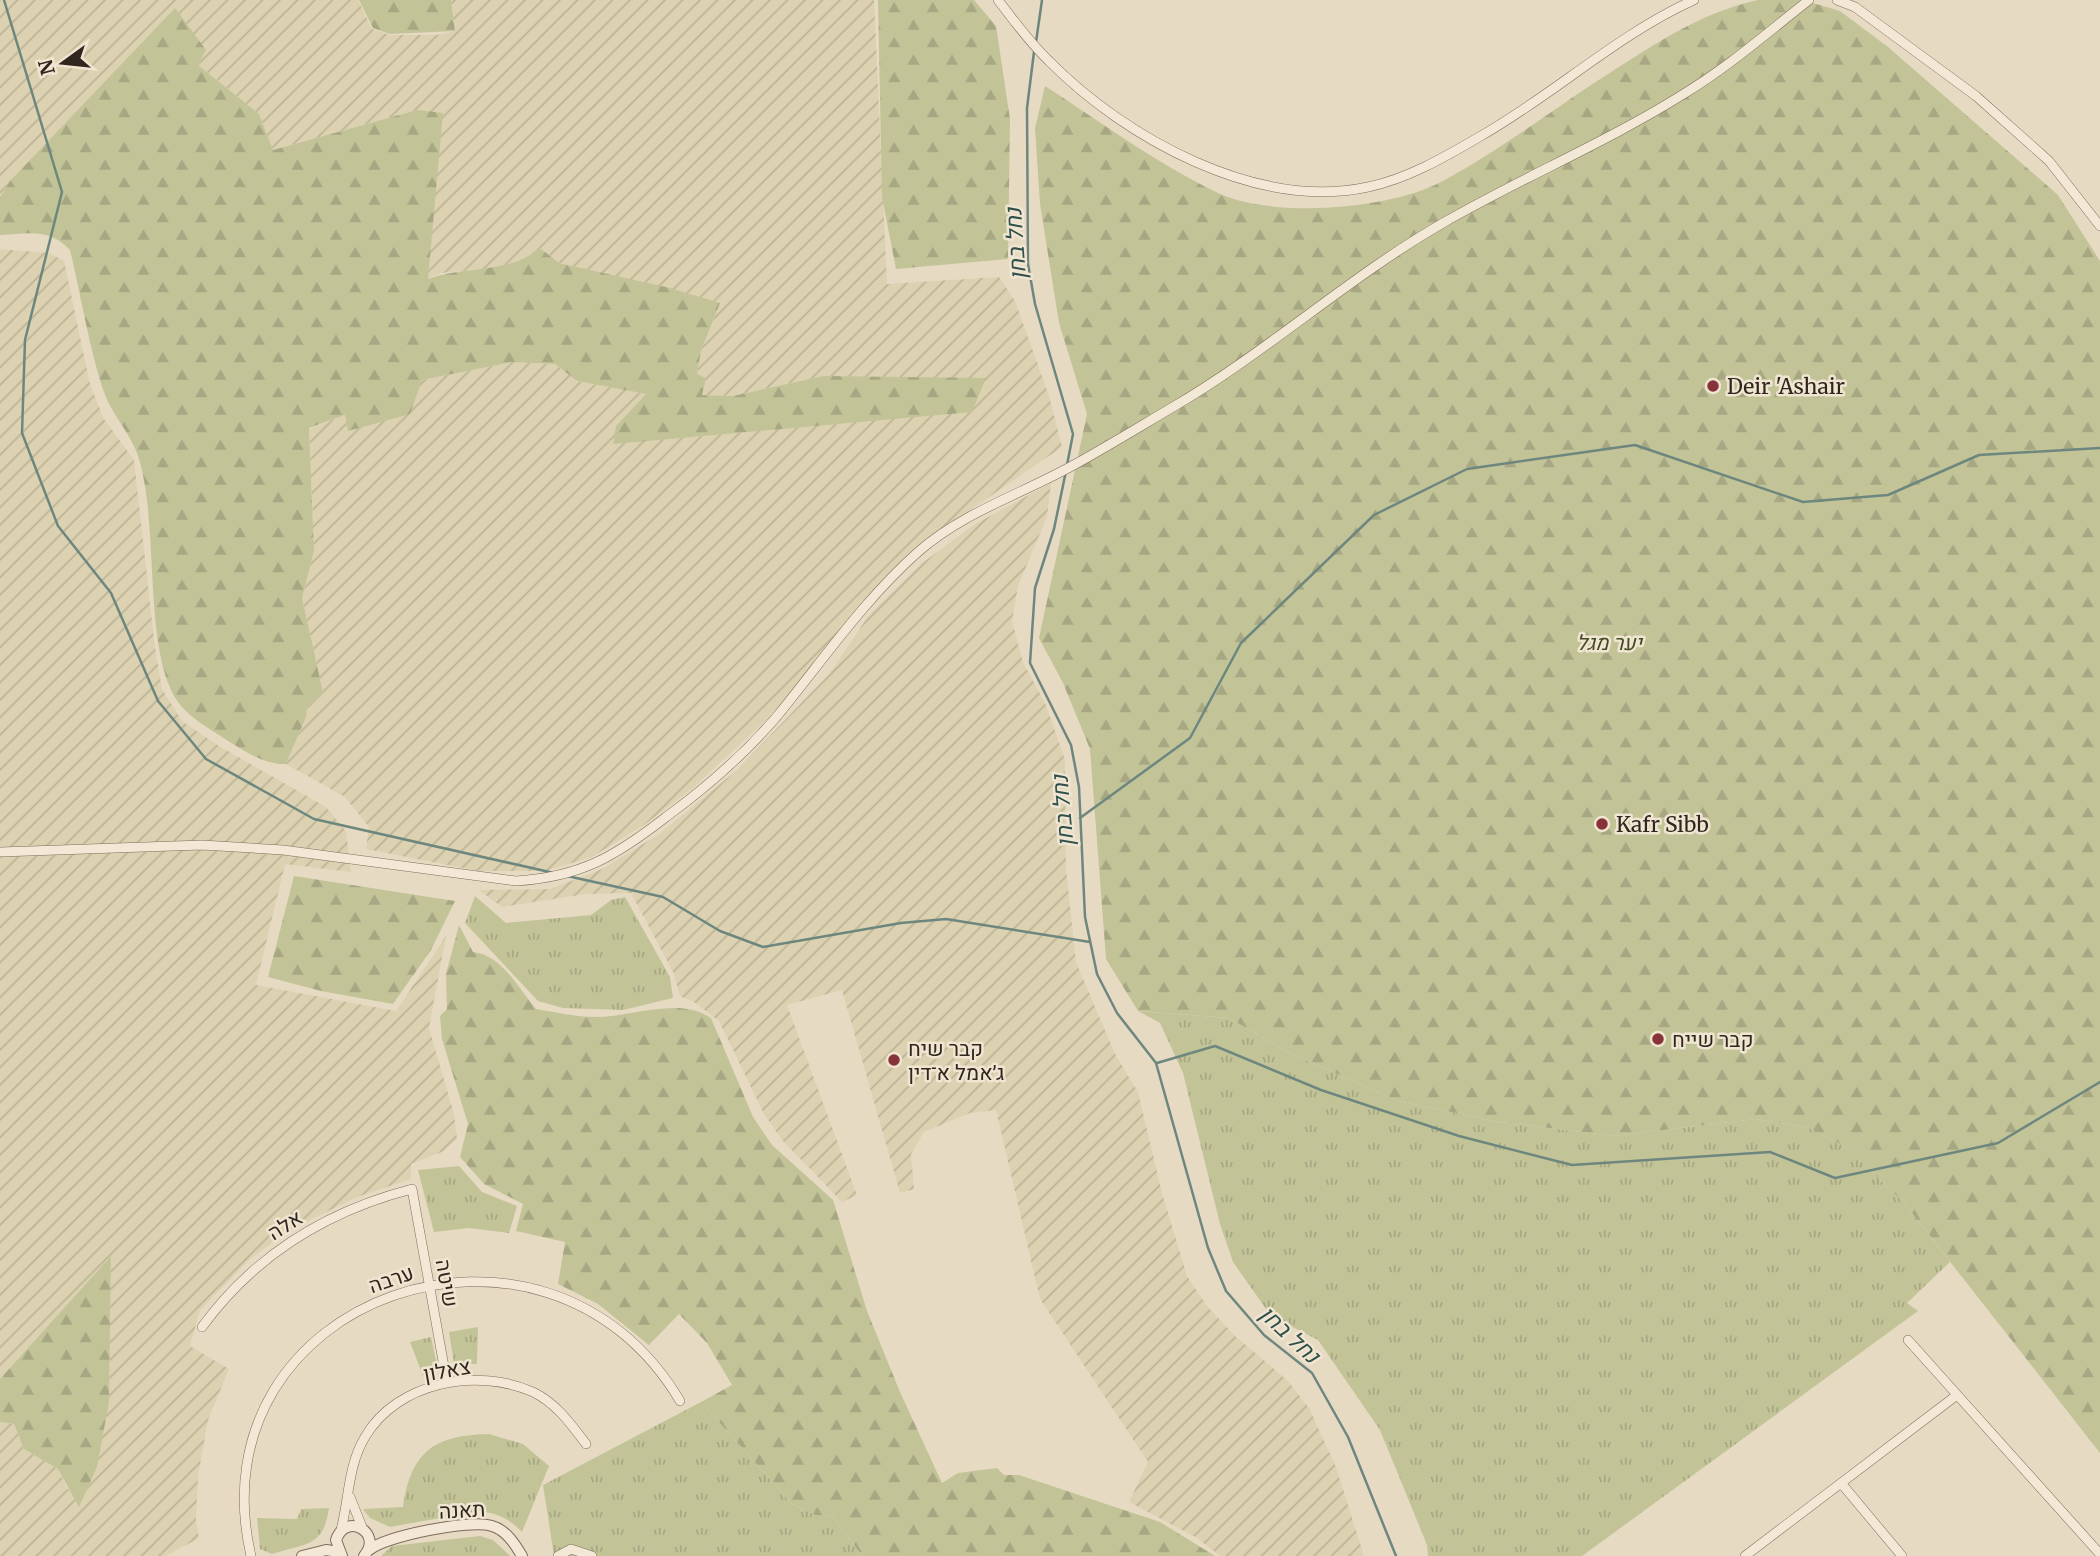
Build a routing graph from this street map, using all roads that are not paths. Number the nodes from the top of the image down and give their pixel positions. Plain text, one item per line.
1 (998, 0) edge
2 (1694, 0) edge
3 (1809, 0) edge
4 (1837, 0) edge
5 (2100, 226) edge
6 (0, 852) edge
7 (412, 1189) joint
8 (429, 1284) junction
9 (202, 1327) dead end
10 (1908, 1340) dead end
11 (447, 1383) junction
12 (1957, 1395) junction
13 (680, 1402) dead end
14 (586, 1444) dead end
15 (1841, 1483) junction
16 (349, 1492) junction
17 (364, 1529) junction
18 (339, 1534) junction
19 (391, 1537) junction
20 (318, 1551) junction
21 (366, 1553) edge
22 (340, 1554) edge
23 (2100, 1554) edge
24 (251, 1556) edge
25 (302, 1556) edge
26 (523, 1556) edge
27 (558, 1556) edge
28 (592, 1556) edge
29 (1745, 1556) edge
30 (1902, 1556) edge

1 - 2 street
3 - 6 street
4 - 5 street
7 - 8 street, שיטה
7 - 9 street, אלה
8 - 11 street, שיטה
8 - 13 street, ערבה
8 - 24 street, ערבה
10 - 12 street
11 - 14 street, צאלון
11 - 16 street, צאלון
12 - 15 street
12 - 23 street
15 - 29 street
15 - 30 street
16 - 17 street
16 - 18 street, צאלון
17 - 18 street
17 - 19 street, תאנה
17 - 21 street
18 - 20 street
18 - 22 street
19 - 21 street, תאנה
19 - 26 street, תאנה
20 - 22 street
20 - 25 street
27 - 28 street

